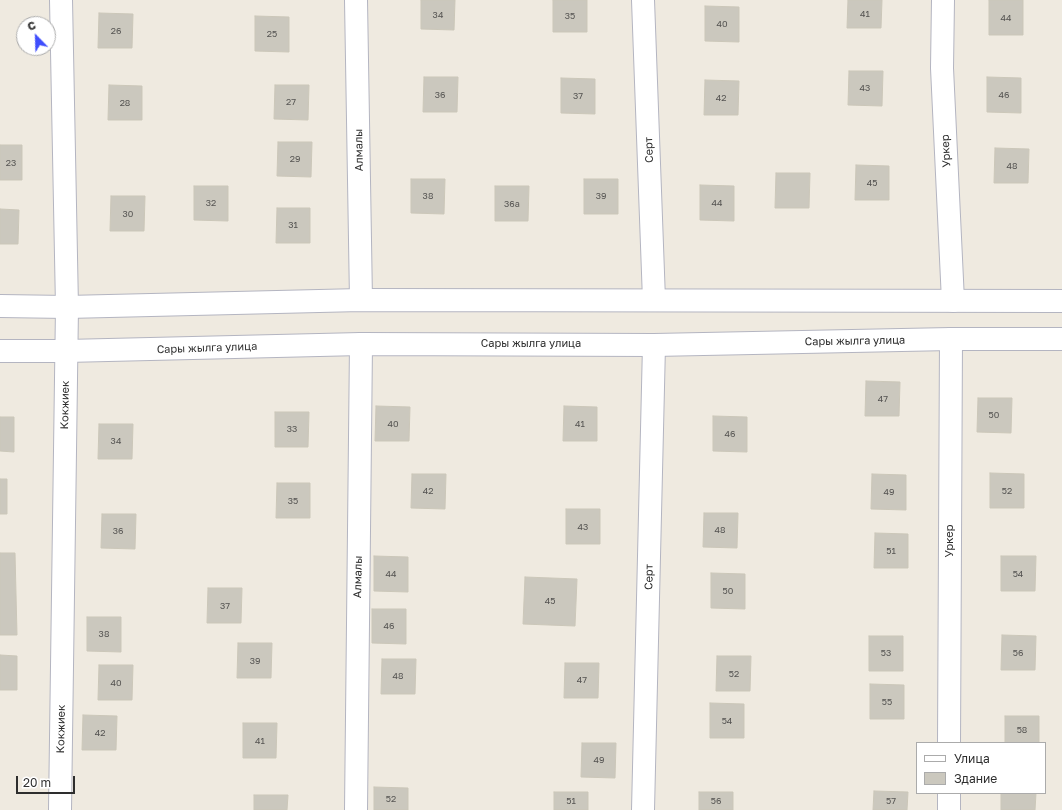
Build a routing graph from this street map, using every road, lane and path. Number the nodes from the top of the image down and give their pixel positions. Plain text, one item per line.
1 (61, 0) edge
2 (356, 0) edge
3 (643, 0) edge
4 (943, 0) edge
5 (361, 300) junction
6 (654, 300) junction
7 (953, 301) junction
8 (1062, 301) edge
9 (0, 306) edge
10 (67, 307) junction
11 (1062, 339) edge
12 (951, 340) junction
13 (361, 344) junction
14 (654, 344) junction
15 (0, 351) edge
16 (66, 352) junction
17 (949, 742) edge
18 (949, 794) edge
19 (60, 810) edge
20 (356, 810) edge
21 (643, 810) edge
22 (949, 810) edge

1 - 10 street, Кокжиек
2 - 5 street, Алмалы
3 - 6 street, Серт
4 - 7 street, Уркер
5 - 6 street
5 - 10 street
6 - 7 street
7 - 8 street
9 - 10 street
10 - 16 street, Кокжиек
11 - 12 street, Сары жылга улица
12 - 14 street, Сары жылга улица
12 - 17 street, Уркер
13 - 14 street, Сары жылга улица
13 - 16 street, Сары жылга улица
13 - 20 street, Алмалы
14 - 21 street, Серт
15 - 16 street, Сары жылга улица
16 - 19 street, Кокжиек
18 - 22 street

